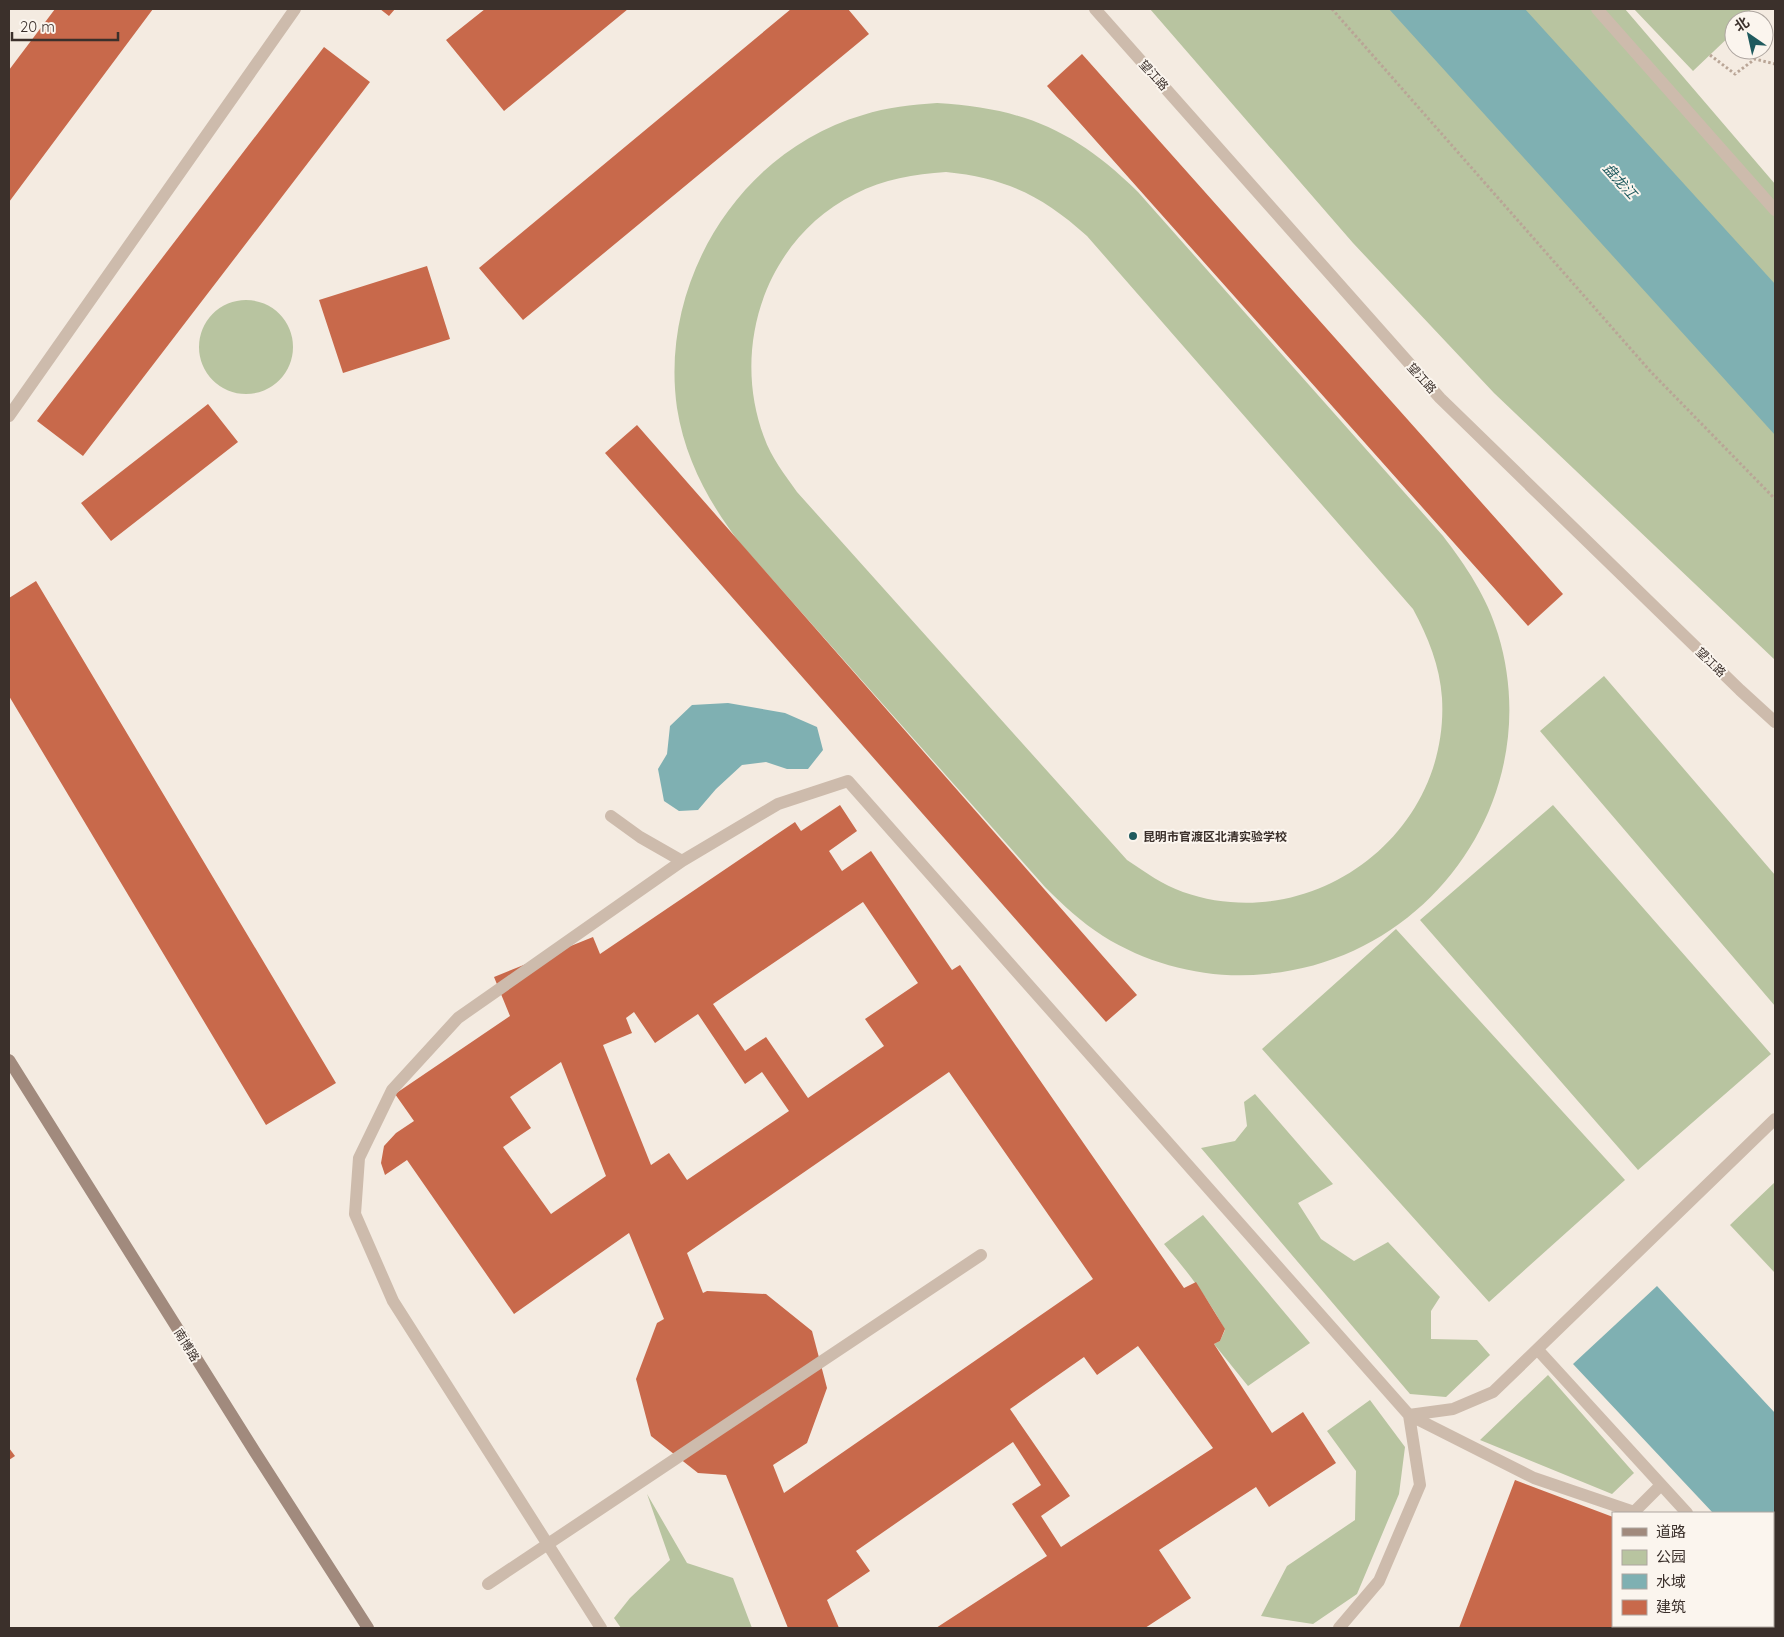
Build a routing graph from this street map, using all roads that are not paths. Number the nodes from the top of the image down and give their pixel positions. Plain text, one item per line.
1 (295, 9) edge
2 (1095, 9) edge
3 (1597, 9) edge
4 (1775, 210) edge
5 (9, 416) edge
6 (1775, 722) edge
7 (611, 816) dead end
8 (682, 861) junction
9 (9, 1060) edge
10 (1775, 1119) edge
11 (981, 1255) dead end
12 (1538, 1350) junction
13 (1410, 1415) junction
14 (1661, 1485) junction
15 (1686, 1512) edge
16 (548, 1545) junction
17 (488, 1584) dead end
18 (368, 1628) edge
19 (601, 1628) edge
20 (1339, 1628) edge

1 - 5 street
2 - 6 street, 望江路
3 - 4 street
7 - 8 street
8 - 13 street
8 - 16 street
9 - 18 street, 南博路
10 - 12 street
11 - 16 street
12 - 13 street
12 - 14 street
13 - 14 street
13 - 20 street
14 - 15 street
16 - 17 street
16 - 19 street

